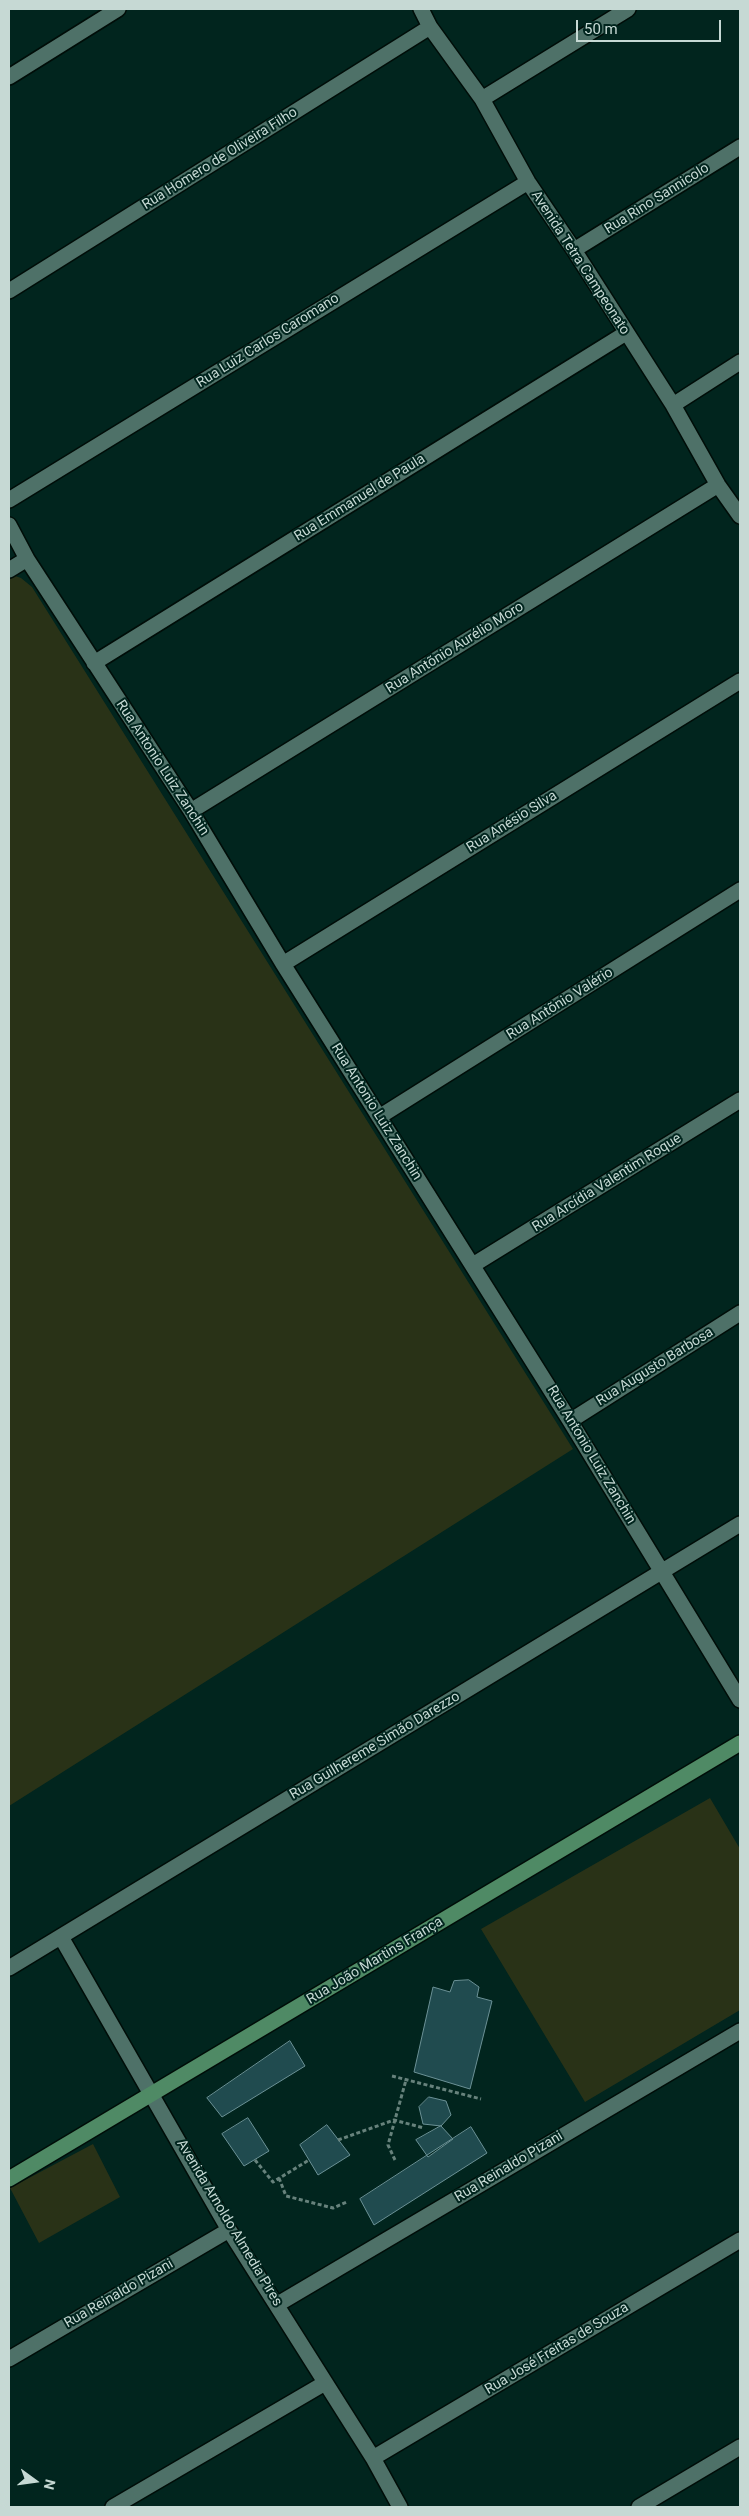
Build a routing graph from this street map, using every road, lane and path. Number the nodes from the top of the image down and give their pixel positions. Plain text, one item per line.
1 (118, 9) edge
2 (421, 9) edge
3 (628, 9) edge
4 (430, 26) junction
5 (9, 77) edge
6 (482, 99) junction
7 (740, 147) edge
8 (528, 182) junction
9 (574, 250) junction
10 (9, 291) edge
11 (626, 333) junction
12 (740, 362) edge
13 (673, 405) junction
14 (718, 485) junction
15 (9, 500) edge
16 (740, 516) edge
17 (9, 525) edge
18 (27, 560) junction
19 (9, 570) edge
20 (94, 663) junction
21 (740, 681) edge
22 (191, 810) junction
23 (740, 890) edge
24 (283, 964) junction
25 (740, 1100) edge
26 (380, 1117) junction
27 (473, 1266) junction
28 (740, 1313) edge
29 (570, 1421) junction
30 (740, 1524) edge
31 (662, 1572) junction
32 (740, 1700) edge
33 (740, 1743) edge
34 (61, 1937) junction
35 (9, 1968) edge
36 (740, 2031) edge
37 (392, 2076) dead end
38 (406, 2080) junction
39 (152, 2095) junction
40 (481, 2099) dead end
41 (394, 2120) junction
42 (424, 2128) dead end
43 (338, 2140) dead end
44 (255, 2160) dead end
45 (309, 2160) dead end
46 (395, 2160) dead end
47 (9, 2178) edge
48 (279, 2178) junction
49 (346, 2202) dead end
50 (230, 2230) junction
51 (740, 2240) edge
52 (278, 2304) junction
53 (9, 2359) edge
54 (325, 2383) junction
55 (740, 2447) edge
56 (373, 2458) junction
57 (113, 2507) edge
58 (400, 2507) edge
59 (639, 2507) edge

1 - 5 street
2 - 4 street, Avenida Tetra Campeonato
3 - 6 street
4 - 6 street, Avenida Tetra Campeonato
4 - 10 street, Rua Homero de Oliveira Filho
6 - 8 street, Avenida Tetra Campeonato
7 - 9 street, Rua Rino Sannicolo
8 - 9 street, Avenida Tetra Campeonato
8 - 15 street, Rua Luiz Carlos Caromano
9 - 11 street, Avenida Tetra Campeonato
11 - 13 street, Avenida Tetra Campeonato
11 - 20 street, Rua Emmanuel de Paula
12 - 13 street
13 - 14 street, Avenida Tetra Campeonato
14 - 16 street, Avenida Tetra Campeonato
14 - 22 street, Rua Antõnio Aurélio Moro
17 - 18 street, Rua Antonio Luiz Zanchin
18 - 19 street
18 - 20 street, Rua Antonio Luiz Zanchin
20 - 22 street, Rua Antonio Luiz Zanchin
21 - 24 street, Rua Anésio Silva
22 - 24 street, Rua Antonio Luiz Zanchin
23 - 26 street, Rua Antõnio Valério
24 - 26 street, Rua Antonio Luiz Zanchin
25 - 27 street, Rua Arcídia Valentim Roque
26 - 27 street, Rua Antonio Luiz Zanchin
27 - 29 street, Rua Antonio Luiz Zanchin
28 - 29 street, Rua Augusto Barbosa
29 - 31 street, Rua Antonio Luiz Zanchin
30 - 31 street, Rua Guilhereme Simão Darezzo
31 - 32 street, Rua Antonio Luiz Zanchin
31 - 34 street, Rua Guilhereme Simão Darezzo
33 - 39 main road, Rua João Martins França
34 - 35 street, Rua Guilhereme Simão Darezzo
34 - 39 street, Avenida Arnoldo Almedia Pires
36 - 52 street, Rua Reinaldo Pizani
37 - 38 path
38 - 40 path
38 - 41 path
39 - 47 main road, Rua João Martins França
39 - 50 street, Avenida Arnoldo Almedia Pires
41 - 42 path
41 - 43 path
41 - 46 path
44 - 48 path
45 - 48 path
48 - 49 path
50 - 52 street, Avenida Arnoldo Almedia Pires
50 - 53 street, Rua Reinaldo Pizani
51 - 56 street, Rua José Freitas de Souza
52 - 54 street, Avenida Arnoldo Almedia Pires
54 - 56 street, Avenida Arnoldo Almedia Pires
54 - 57 street
55 - 59 street
56 - 58 street, Avenida Arnoldo Almedia Pires

